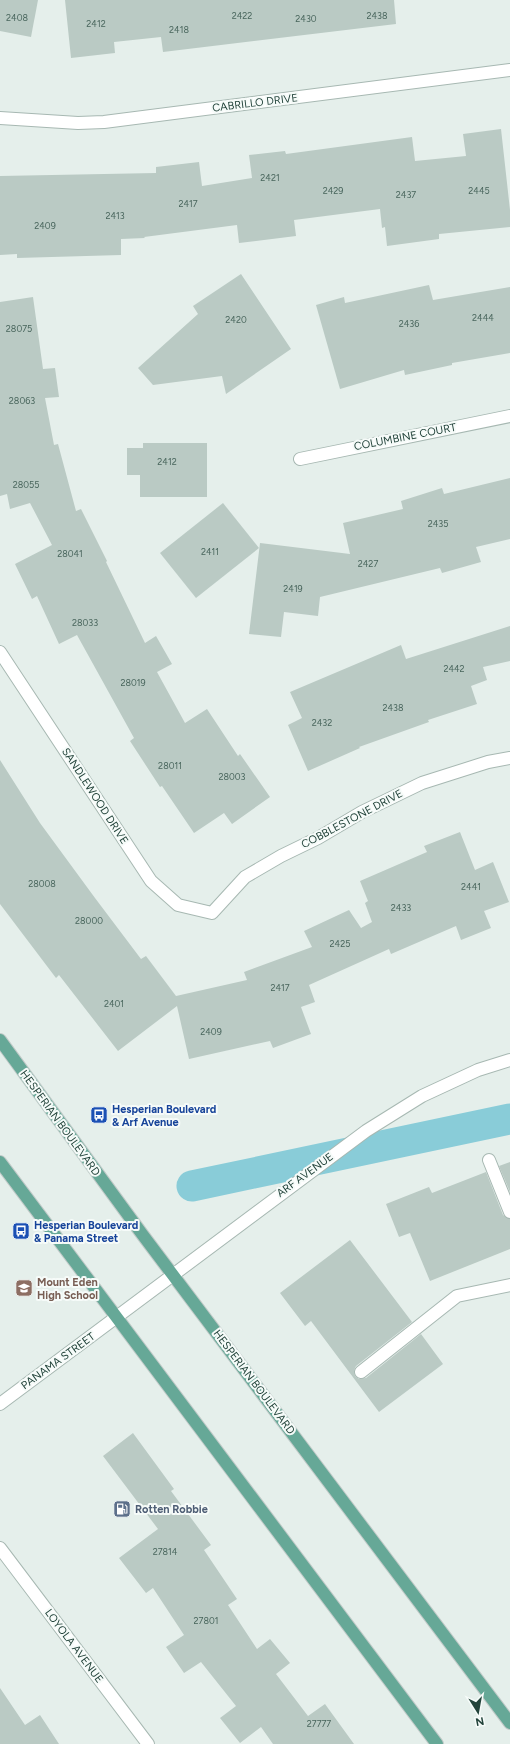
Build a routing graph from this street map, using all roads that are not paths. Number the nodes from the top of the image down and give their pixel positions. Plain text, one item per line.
1 (510, 70) edge
2 (0, 118) edge
3 (510, 416) edge
4 (300, 458) dead end
5 (0, 652) edge
6 (510, 758) edge
7 (212, 913) joint
8 (0, 1040) edge
9 (510, 1060) edge
10 (489, 1160) dead end
11 (0, 1162) edge
12 (510, 1212) edge
13 (174, 1275) junction
14 (510, 1285) edge
15 (116, 1318) junction
16 (361, 1372) dead end
17 (0, 1404) edge
18 (0, 1548) edge
19 (510, 1723) edge
20 (148, 1744) edge
21 (436, 1744) edge

1 - 2 street, CABRILLO DRIVE
3 - 4 street, COLUMBINE COURT
5 - 7 street, SANDLEWOOD DRIVE
6 - 7 street, COBBLESTONE DRIVE
8 - 13 main road, HESPERIAN BOULEVARD
9 - 13 street, ARF AVENUE
10 - 12 street
11 - 15 main road
13 - 15 street, ARF AVENUE
13 - 19 main road, HESPERIAN BOULEVARD
14 - 16 street
15 - 17 street, PANAMA STREET
15 - 21 main road
18 - 20 street, LOYOLA AVENUE

